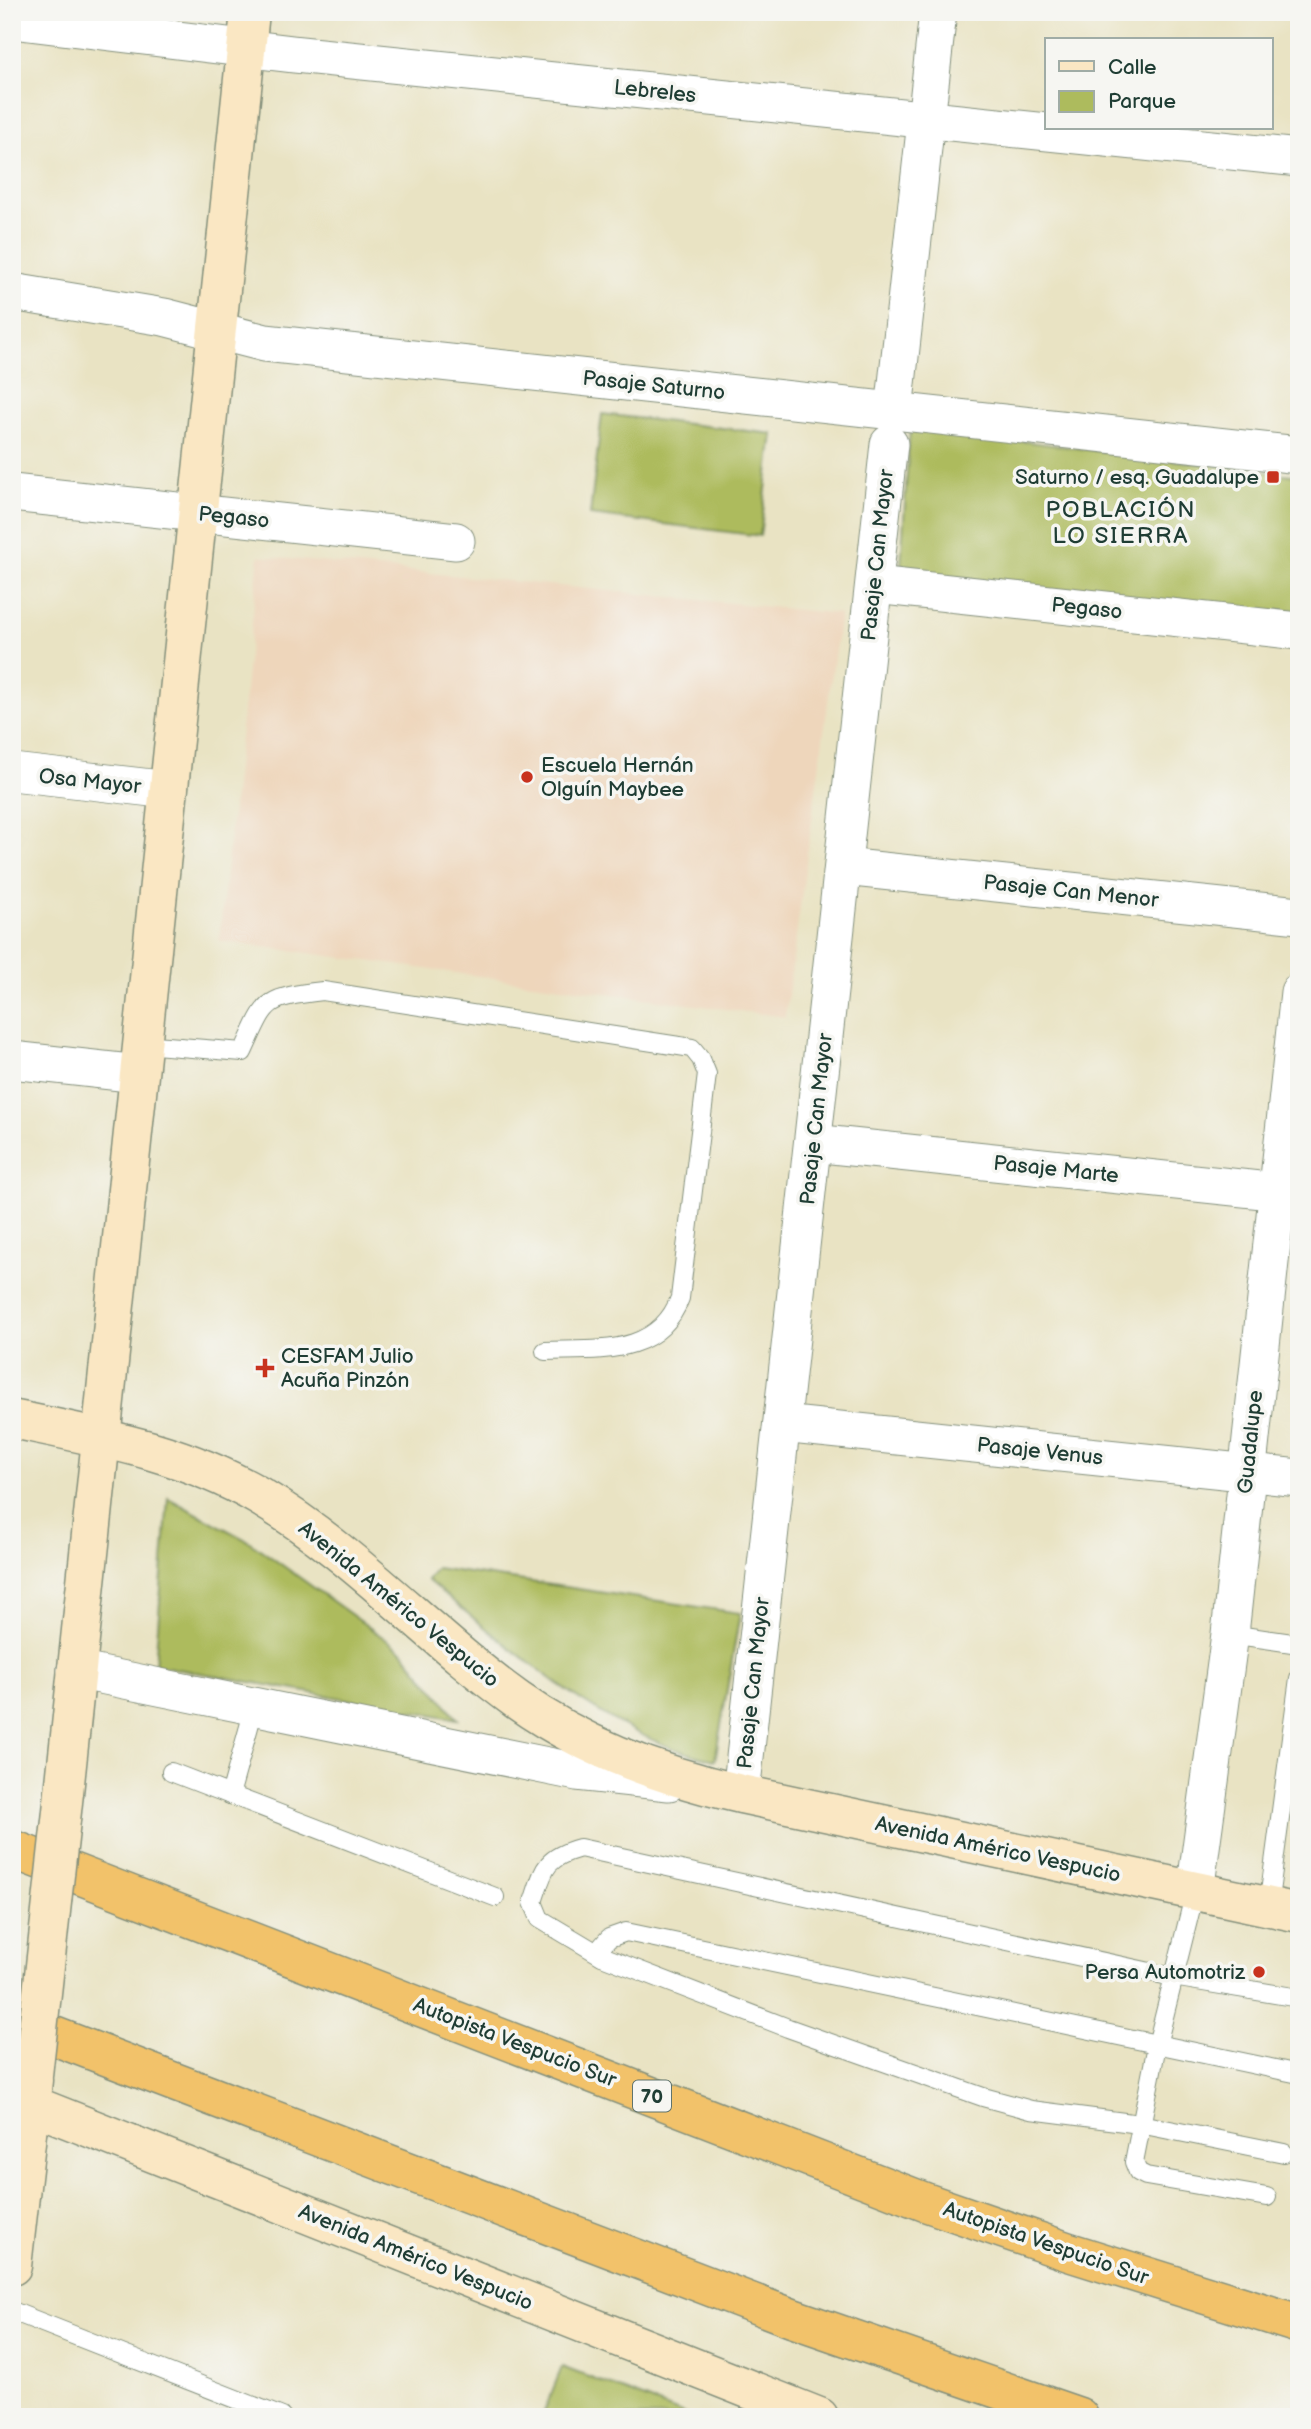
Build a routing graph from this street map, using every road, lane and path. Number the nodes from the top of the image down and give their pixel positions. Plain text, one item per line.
1 (938, 12) edge
2 (12, 20) edge
3 (249, 29) edge
4 (926, 119) junction
5 (1299, 158) edge
6 (12, 292) edge
7 (218, 330) junction
8 (892, 427) junction
9 (1299, 455) edge
10 (12, 493) edge
11 (198, 513) junction
12 (456, 541) dead end
13 (875, 585) junction
14 (1299, 631) edge
15 (12, 772) edge
16 (169, 790) junction
17 (844, 867) junction
18 (1299, 915) edge
19 (1299, 992) edge
20 (12, 1059) edge
21 (141, 1059) junction
22 (813, 1143) junction
23 (1288, 1193) edge
24 (545, 1351) dead end
25 (12, 1419) edge
26 (782, 1424) junction
27 (102, 1436) junction
28 (1246, 1472) junction
29 (1299, 1478) edge
30 (1230, 1634) junction
31 (1299, 1644) edge
32 (76, 1670) junction
33 (1299, 1678) edge
34 (255, 1705) junction
35 (171, 1772) dead end
36 (698, 1785) junction
37 (741, 1794) junction
38 (230, 1795) junction
39 (1291, 1808) edge
40 (12, 1849) edge
41 (1195, 1892) junction
42 (495, 1897) dead end
43 (1284, 1910) edge
44 (602, 1956) junction
45 (1173, 1977) junction
46 (1299, 1998) edge
47 (12, 2020) edge
48 (1157, 2045) junction
49 (1299, 2074) edge
50 (25, 2092) edge
51 (1140, 2124) junction
52 (1284, 2153) dead end
53 (1267, 2197) dead end
54 (12, 2266) edge
55 (12, 2311) edge
56 (1299, 2324) edge
57 (282, 2417) edge
58 (819, 2417) edge
59 (1079, 2417) edge

1 - 4 street, Pasaje Can Mayor
2 - 3 street, Lebreles
3 - 4 street, Lebreles
3 - 7 main road
4 - 5 street, Lebreles
4 - 8 street, Pasaje Can Mayor
6 - 7 street, Pasaje Saturno
7 - 8 street, Pasaje Saturno
7 - 11 main road
8 - 9 street, Pasaje Saturno
8 - 13 street, Pasaje Can Mayor
10 - 11 street, Pegaso
11 - 12 street, Pegaso
11 - 16 main road
13 - 14 street, Pegaso
13 - 17 street, Pasaje Can Mayor
15 - 16 street, Osa Mayor
16 - 21 main road
17 - 18 street, Pasaje Can Menor
17 - 22 street, Pasaje Can Mayor
19 - 23 street, Guadalupe
20 - 21 street
21 - 24 lane
21 - 27 main road
22 - 23 street, Pasaje Marte
22 - 26 street, Pasaje Can Mayor
23 - 28 street, Guadalupe
25 - 27 main road, Avenida Américo Vespucio
26 - 28 street, Pasaje Venus
26 - 37 street, Pasaje Can Mayor
27 - 32 main road
27 - 36 main road, Avenida Américo Vespucio
28 - 29 street, Pasaje Venus
28 - 30 street, Guadalupe
30 - 31 lane
30 - 41 street, Guadalupe
32 - 34 street, Avenida Américo Vespucio
32 - 50 main road, bridge
33 - 39 lane
34 - 36 street, Avenida Américo Vespucio
34 - 38 lane
35 - 38 lane
36 - 37 main road, Avenida Américo Vespucio
37 - 41 main road, Avenida Américo Vespucio
38 - 42 lane
39 - 43 lane
40 - 56 highway, Autopista Vespucio Sur / 70
41 - 43 main road, Avenida Américo Vespucio
41 - 45 lane
44 - 45 lane
44 - 48 lane
44 - 51 lane
45 - 46 lane
45 - 48 lane
47 - 59 highway
48 - 49 lane
48 - 51 lane
50 - 54 main road
50 - 58 main road, Avenida Américo Vespucio
51 - 52 lane
51 - 53 lane
55 - 57 lane

